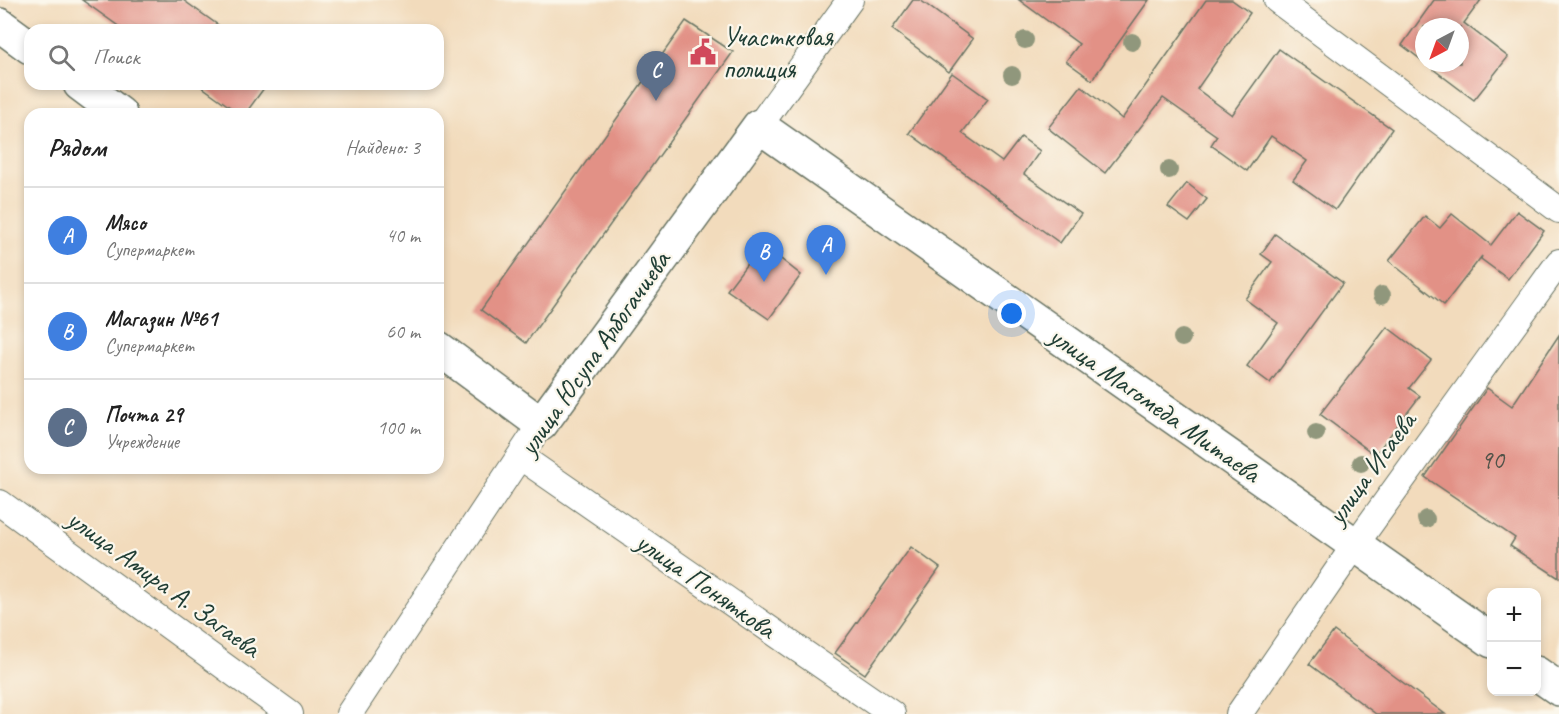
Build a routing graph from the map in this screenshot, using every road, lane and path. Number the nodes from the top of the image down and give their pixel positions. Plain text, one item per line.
1 (850, 0) edge
2 (1277, 0) edge
3 (0, 25) edge
4 (24, 43) edge
5 (88, 90) edge
6 (112, 108) edge
7 (759, 126) junction
8 (1559, 210) edge
9 (1559, 262) edge
10 (444, 352) edge
11 (541, 424) junction
12 (521, 457) junction
13 (0, 503) edge
14 (1355, 545) junction
15 (1487, 638) edge
16 (1541, 676) edge
17 (1559, 689) edge
18 (290, 714) edge
19 (349, 714) edge
20 (892, 714) edge
21 (1239, 714) edge

1 - 7 street, улица Юсупа Албогачиева
2 - 8 street
3 - 4 street
5 - 6 street
7 - 11 street, улица Юсупа Албогачиева
7 - 14 street, улица Магомеда Митаева
9 - 14 street, улица Исаева
10 - 11 street
11 - 12 street, улица Юсупа Албогачиева
12 - 19 street, улица Юсупа Албогачиева
12 - 20 street, улица Поняткова
13 - 18 street, улица Амира А. Загаева
14 - 15 street, улица Магомеда Митаева
14 - 21 street, улица Исаева
16 - 17 street

